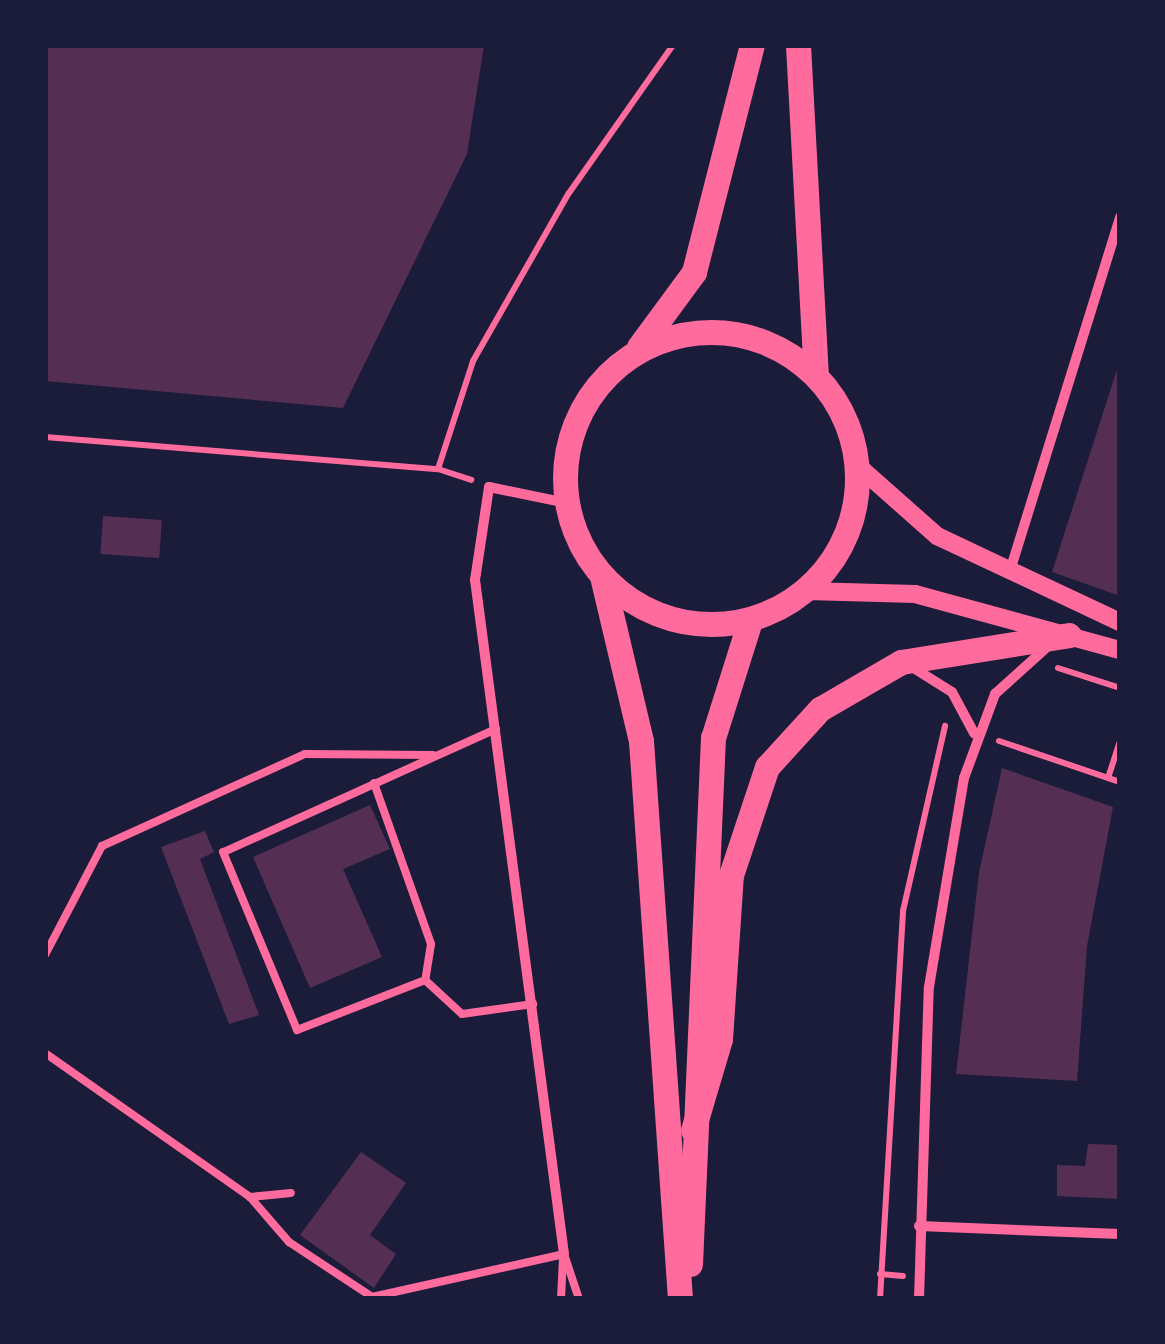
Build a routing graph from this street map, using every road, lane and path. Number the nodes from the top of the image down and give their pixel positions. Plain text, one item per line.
1 (673, 45) edge
2 (752, 45) edge
3 (798, 45) edge
4 (1120, 217) edge
5 (632, 354) junction
6 (816, 375) junction
7 (45, 438) edge
8 (858, 466) junction
9 (438, 469) junction
10 (489, 486) junction
11 (566, 503) junction
12 (602, 576) junction
13 (1008, 577) junction
14 (807, 591) junction
15 (750, 620) junction
16 (1120, 622) edge
17 (1069, 635) junction
18 (1120, 650) edge
19 (901, 662) junction
20 (1041, 675) dead end
21 (1120, 688) edge
22 (1008, 728) dead end
23 (496, 729) junction
24 (974, 733) junction
25 (1120, 741) edge
26 (1002, 743) junction
27 (437, 755) junction
28 (1108, 778) junction
29 (1120, 782) edge
30 (374, 784) junction
31 (45, 956) edge
32 (425, 980) junction
33 (535, 1004) junction
34 (45, 1054) edge
35 (693, 1130) junction
36 (291, 1193) dead end
37 (250, 1197) junction
38 (920, 1226) junction
39 (1120, 1234) edge
40 (564, 1254) junction
41 (561, 1299) edge
42 (580, 1299) edge
43 (680, 1299) edge
44 (690, 1299) edge
45 (919, 1299) edge

1 - 9 path
2 - 5 main road
3 - 6 main road
4 - 13 street
5 - 6 main road
5 - 11 main road
6 - 8 main road
7 - 9 path
8 - 13 street
8 - 14 main road
9 - 10 path
10 - 11 street
10 - 23 street
11 - 12 main road
12 - 15 main road
12 - 43 main road
13 - 16 street
14 - 15 main road
14 - 17 street
15 - 35 main road
17 - 18 street
17 - 19 main road
17 - 24 street
19 - 24 street
19 - 35 main road
20 - 21 path
22 - 26 path
23 - 27 lane
23 - 33 street
24 - 26 path
24 - 38 street
25 - 28 path
26 - 28 path
27 - 30 lane
27 - 31 lane
28 - 29 path
30 - 32 lane
30 - 32 lane
32 - 33 lane
33 - 40 street
34 - 37 lane
35 - 44 main road
36 - 37 lane
37 - 40 lane
38 - 39 street
38 - 45 street
40 - 41 lane
40 - 42 lane

